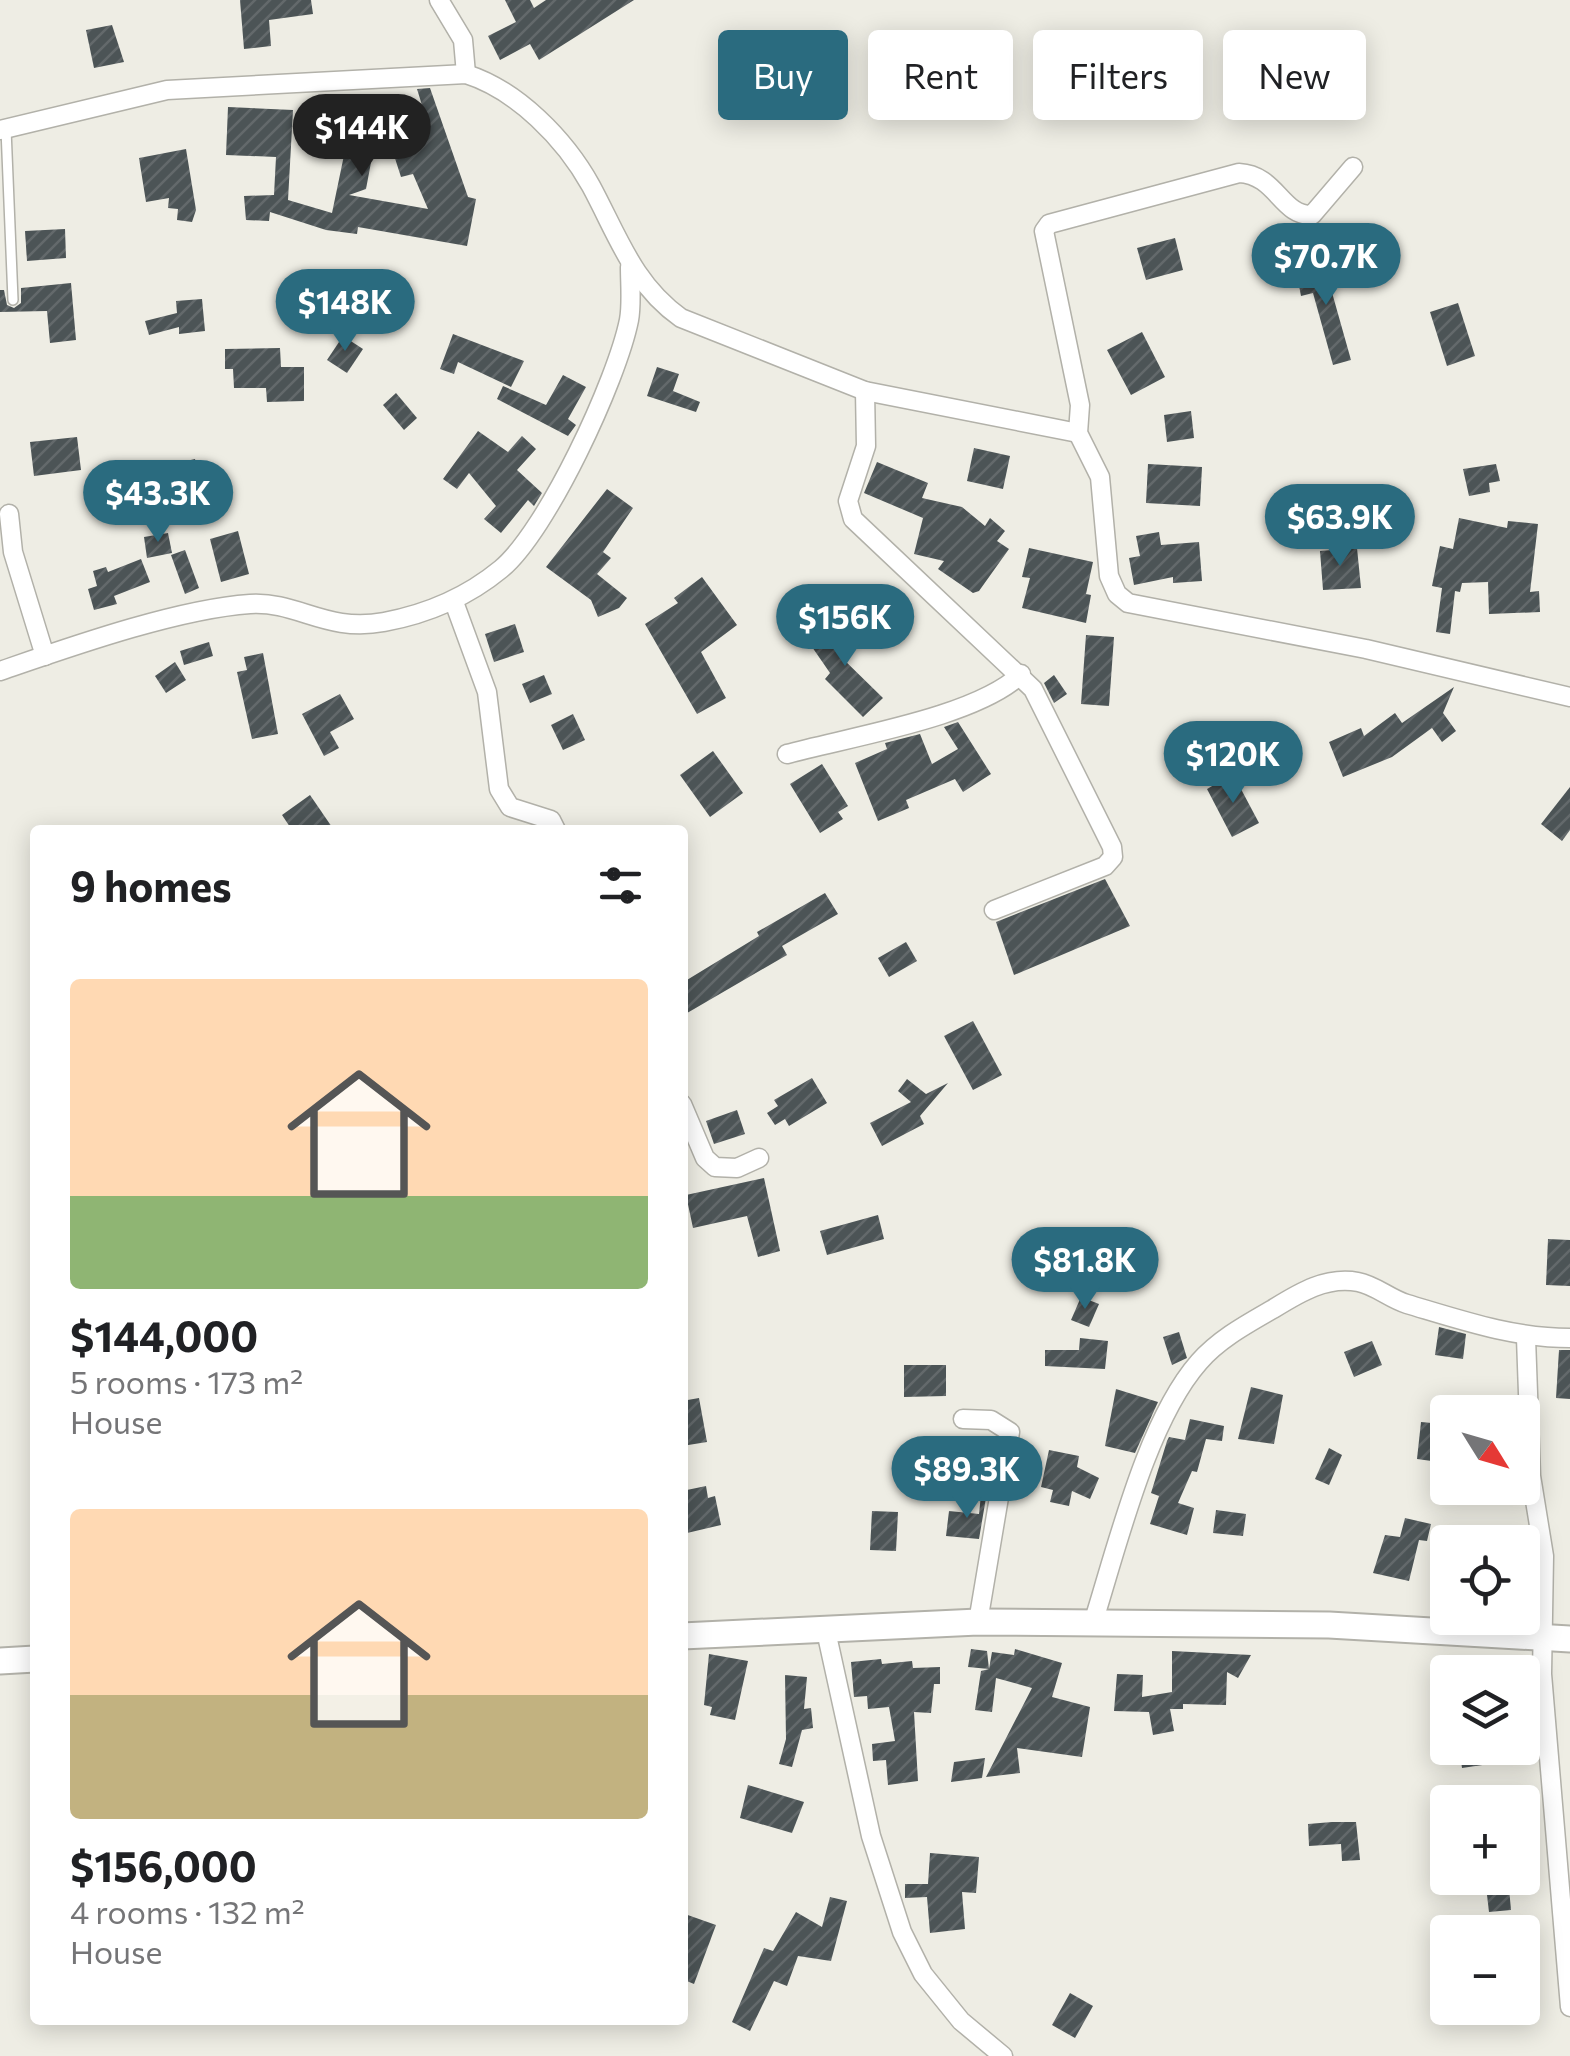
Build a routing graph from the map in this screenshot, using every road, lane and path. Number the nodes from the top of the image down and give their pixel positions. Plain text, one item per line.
1 (439, 0) edge
2 (466, 74) junction
3 (3, 130) edge
4 (1353, 167) dead end
5 (630, 267) junction
6 (13, 300) dead end
7 (866, 391) junction
8 (1078, 433) junction
9 (9, 514) dead end
10 (454, 602) junction
11 (45, 656) junction
12 (0, 672) edge
13 (1021, 674) junction
14 (1570, 697) edge
15 (787, 754) dead end
16 (553, 825) edge
17 (994, 910) dead end
18 (688, 1118) edge
19 (759, 1158) dead end
20 (1526, 1338) junction
21 (1570, 1338) edge
22 (963, 1418) dead end
23 (978, 1622) junction
24 (1094, 1623) junction
25 (826, 1631) junction
26 (1544, 1635) junction
27 (688, 1636) edge
28 (1570, 1638) edge
29 (30, 1659) edge
30 (0, 1661) edge
31 (1570, 2006) edge
32 (1004, 2056) edge

1 - 2 street
2 - 3 street
2 - 5 street
3 - 6 lane
4 - 8 street
5 - 7 street
5 - 10 street
7 - 8 street
7 - 13 street
8 - 14 street
9 - 11 street
10 - 11 street
10 - 16 street
11 - 12 street
13 - 15 street
13 - 17 street
18 - 19 street
20 - 21 street
20 - 24 street
20 - 26 street
22 - 23 street
23 - 24 street
23 - 25 street
24 - 26 street
25 - 27 street
25 - 32 street
26 - 28 street
26 - 31 street
29 - 30 street

